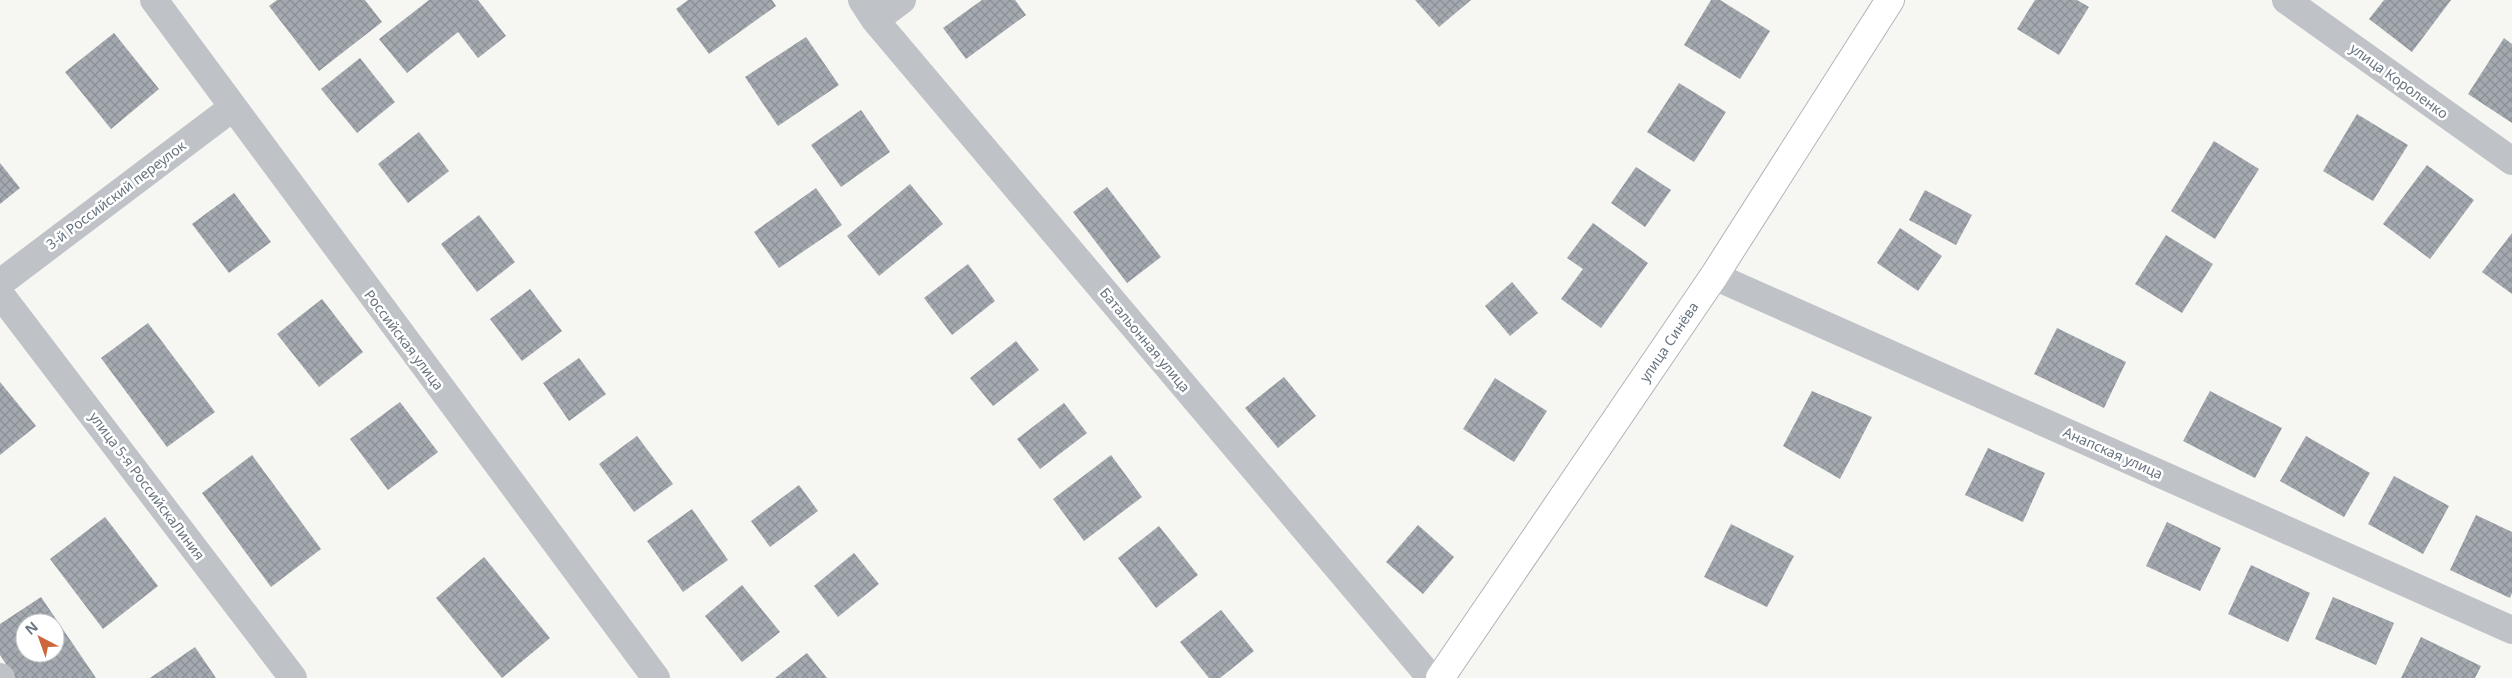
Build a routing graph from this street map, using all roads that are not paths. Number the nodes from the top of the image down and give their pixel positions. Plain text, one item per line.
1 (154, 0) edge
2 (902, 0) edge
3 (1890, 0) edge
4 (2286, 0) edge
5 (869, 10) edge
6 (232, 108) junction
7 (2512, 162) edge
8 (1714, 276) junction
9 (0, 283) edge
10 (0, 294) edge
11 (2512, 630) edge
12 (293, 678) edge
13 (656, 678) edge
14 (1431, 678) edge
15 (1440, 678) edge

1 - 6 street, Российская улица
2 - 5 street
3 - 8 main road, улица Синёва
4 - 7 street, улица Короленко
5 - 14 street, Батальонная улица
6 - 9 street, 3-й Российский переулок
6 - 13 street, Российская улица
8 - 11 street, Анапская улица
8 - 15 main road, улица Синёва
10 - 12 street, улица 5-я РоссийскаЛиния

